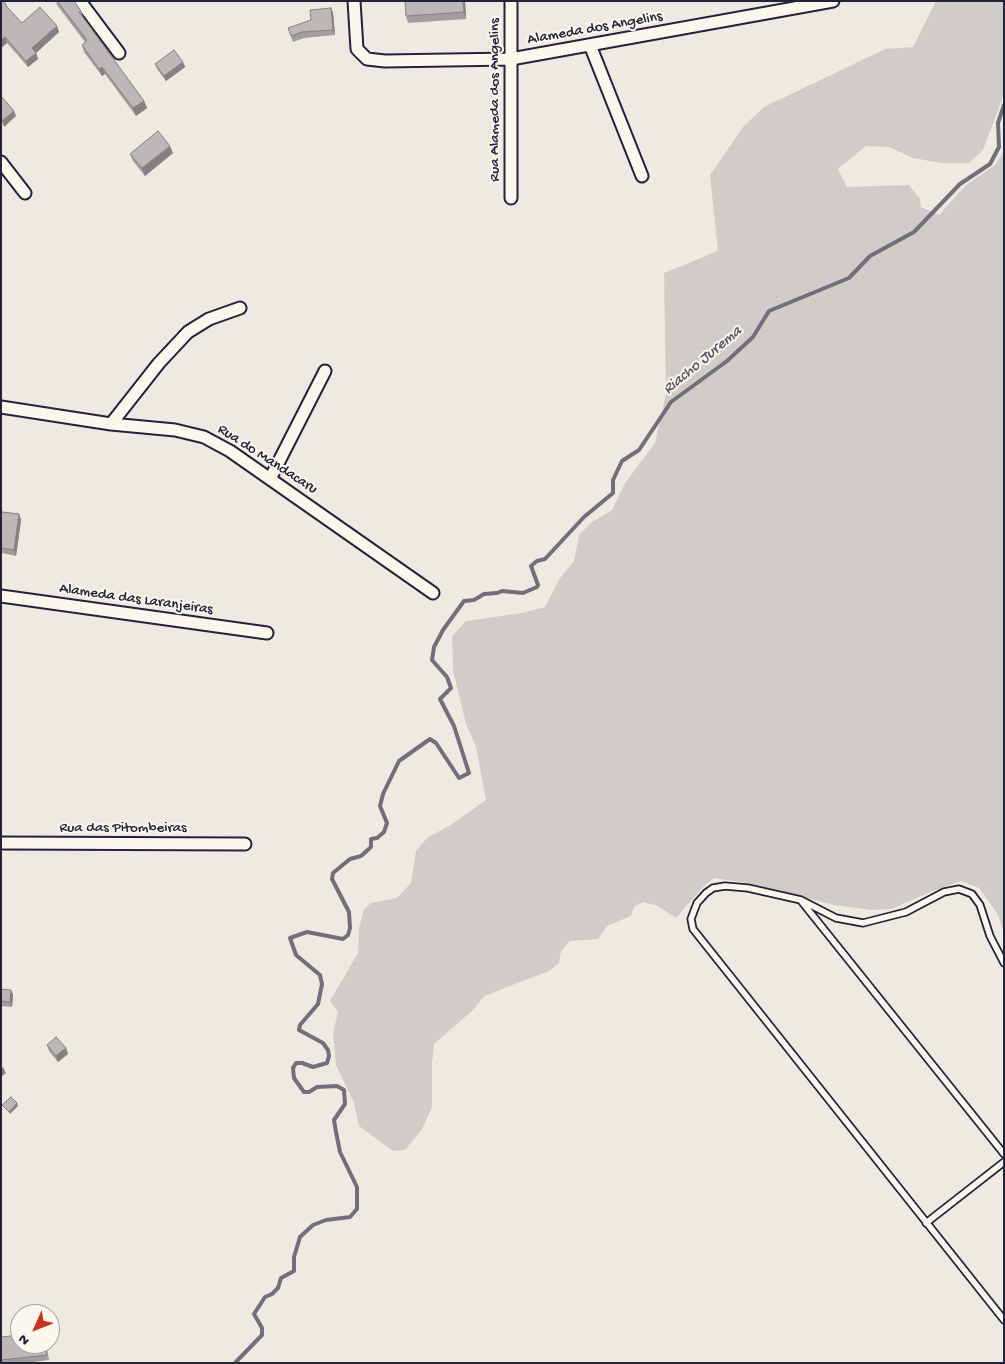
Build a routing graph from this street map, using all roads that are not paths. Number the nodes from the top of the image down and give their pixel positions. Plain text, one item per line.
1 (80, 1) edge
2 (354, 1) edge
3 (511, 1) edge
4 (833, 1) edge
5 (590, 45) junction
6 (119, 53) dead end
7 (511, 60) junction
8 (1, 162) edge
9 (642, 176) dead end
10 (25, 193) dead end
11 (511, 198) dead end
12 (240, 308) dead end
13 (325, 371) dead end
14 (1, 407) edge
15 (111, 424) junction
16 (270, 478) junction
17 (433, 593) dead end
18 (1, 596) edge
19 (267, 633) dead end
20 (1, 843) edge
21 (245, 844) dead end
22 (801, 900) junction
23 (1004, 963) edge
24 (1004, 1154) edge
25 (1004, 1162) edge
26 (926, 1223) junction
27 (1004, 1320) edge

1 - 6 street
2 - 7 street, Alameda dos Angelins
3 - 7 street, Rua Alameda dos Angelins
4 - 5 street, Alameda dos Angelins
5 - 7 street, Alameda dos Angelins
5 - 9 street
7 - 11 street, Rua Alameda dos Angelins
8 - 10 street
12 - 15 street
13 - 16 street
14 - 15 street, Rua do Mandacaru
15 - 16 street, Rua do Mandacaru
16 - 17 street, Rua do Mandacaru
18 - 19 street, Alameda das Laranjeiras
20 - 21 street, Rua das Pitombeiras
22 - 23 lane
22 - 24 lane
22 - 26 lane
25 - 26 lane
26 - 27 lane

